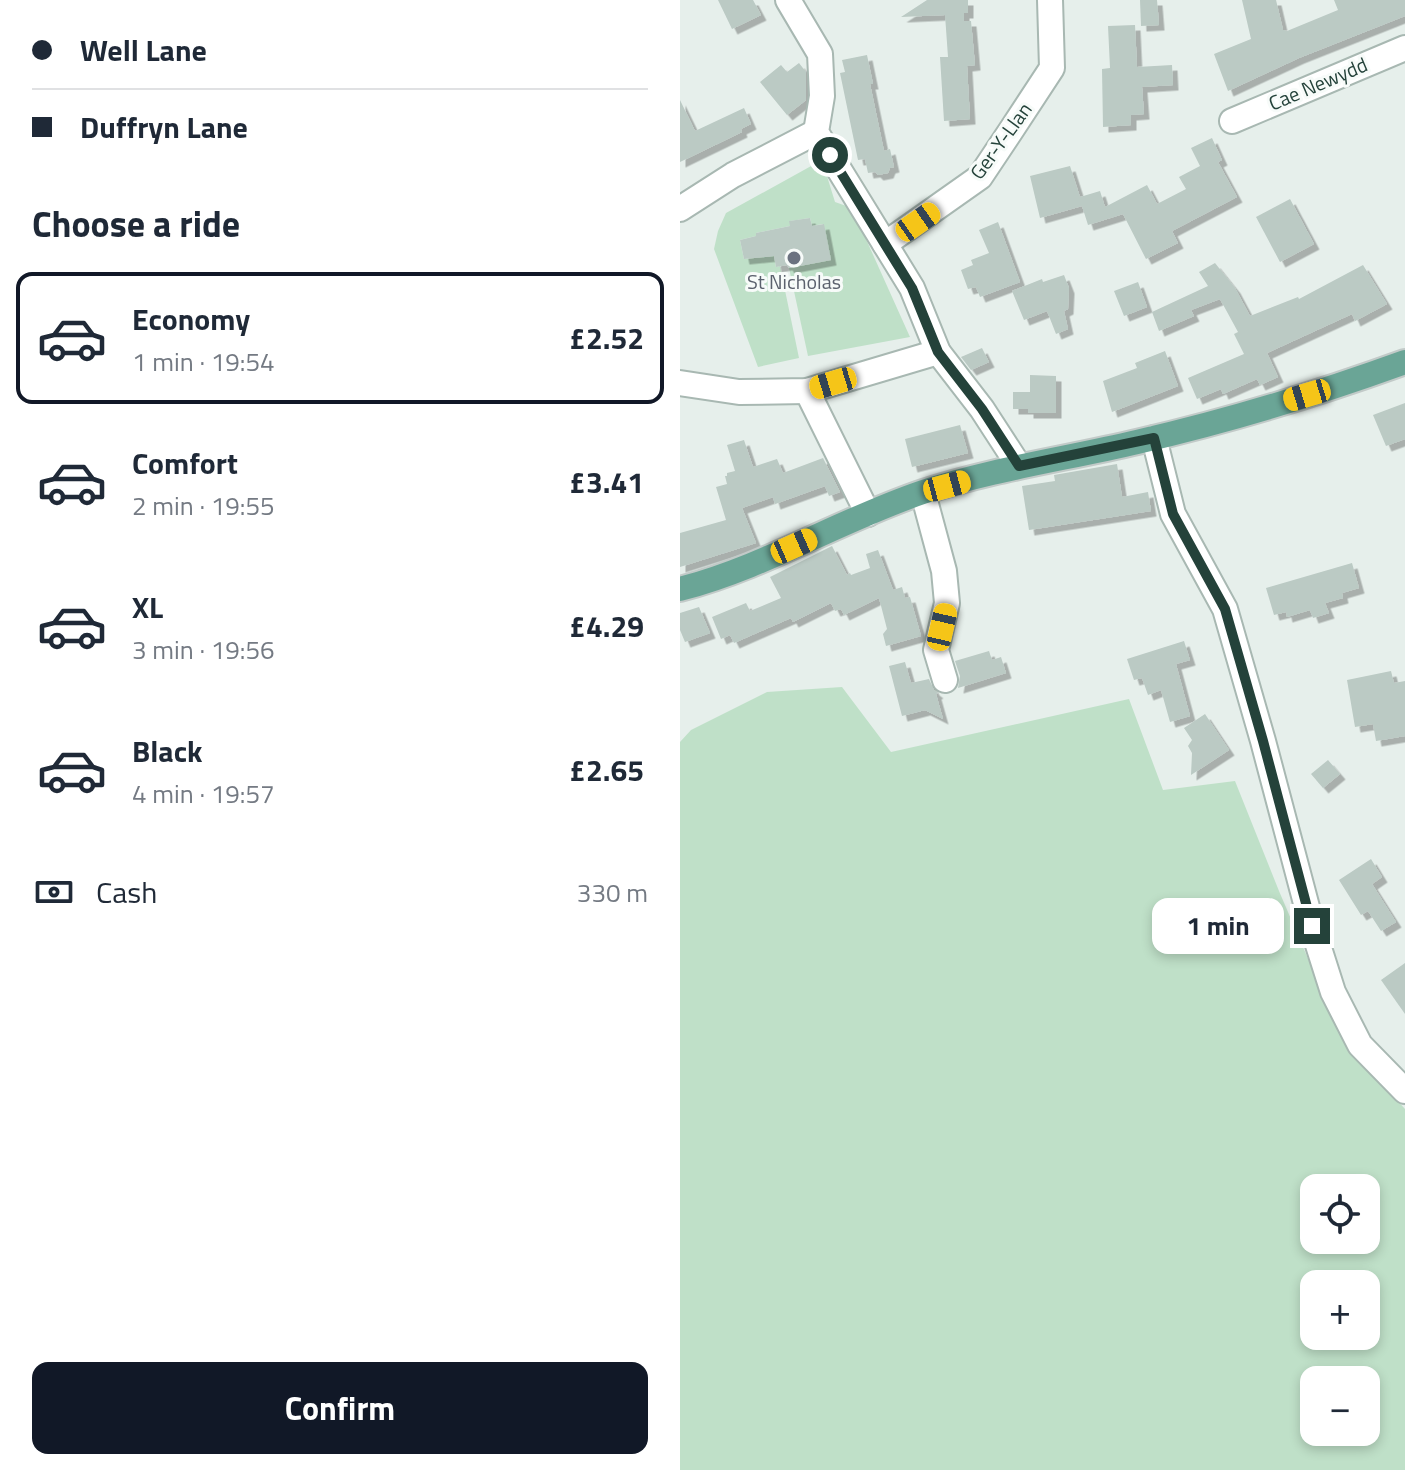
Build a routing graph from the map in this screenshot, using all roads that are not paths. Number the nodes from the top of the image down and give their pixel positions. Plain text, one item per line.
1 (788, 0) edge
2 (1050, 0) edge
3 (1405, 48) edge
4 (1232, 121) dead end
5 (816, 132) junction
6 (680, 209) edge
7 (885, 244) junction
8 (938, 352) junction
9 (1405, 362) edge
10 (680, 383) edge
11 (807, 391) junction
12 (1154, 438) junction
13 (1019, 466) junction
14 (923, 493) junction
15 (868, 514) junction
16 (680, 589) edge
17 (945, 680) dead end
18 (1405, 1091) edge

1 - 5 street
2 - 7 street, Ger-Y-Llan
3 - 4 street, Cae Newydd
5 - 6 street
5 - 7 street
7 - 8 street
8 - 11 street
8 - 13 street
9 - 12 main road
10 - 11 street
11 - 15 street
12 - 13 main road
12 - 18 street
13 - 14 main road
14 - 15 main road
14 - 17 street
15 - 16 main road

